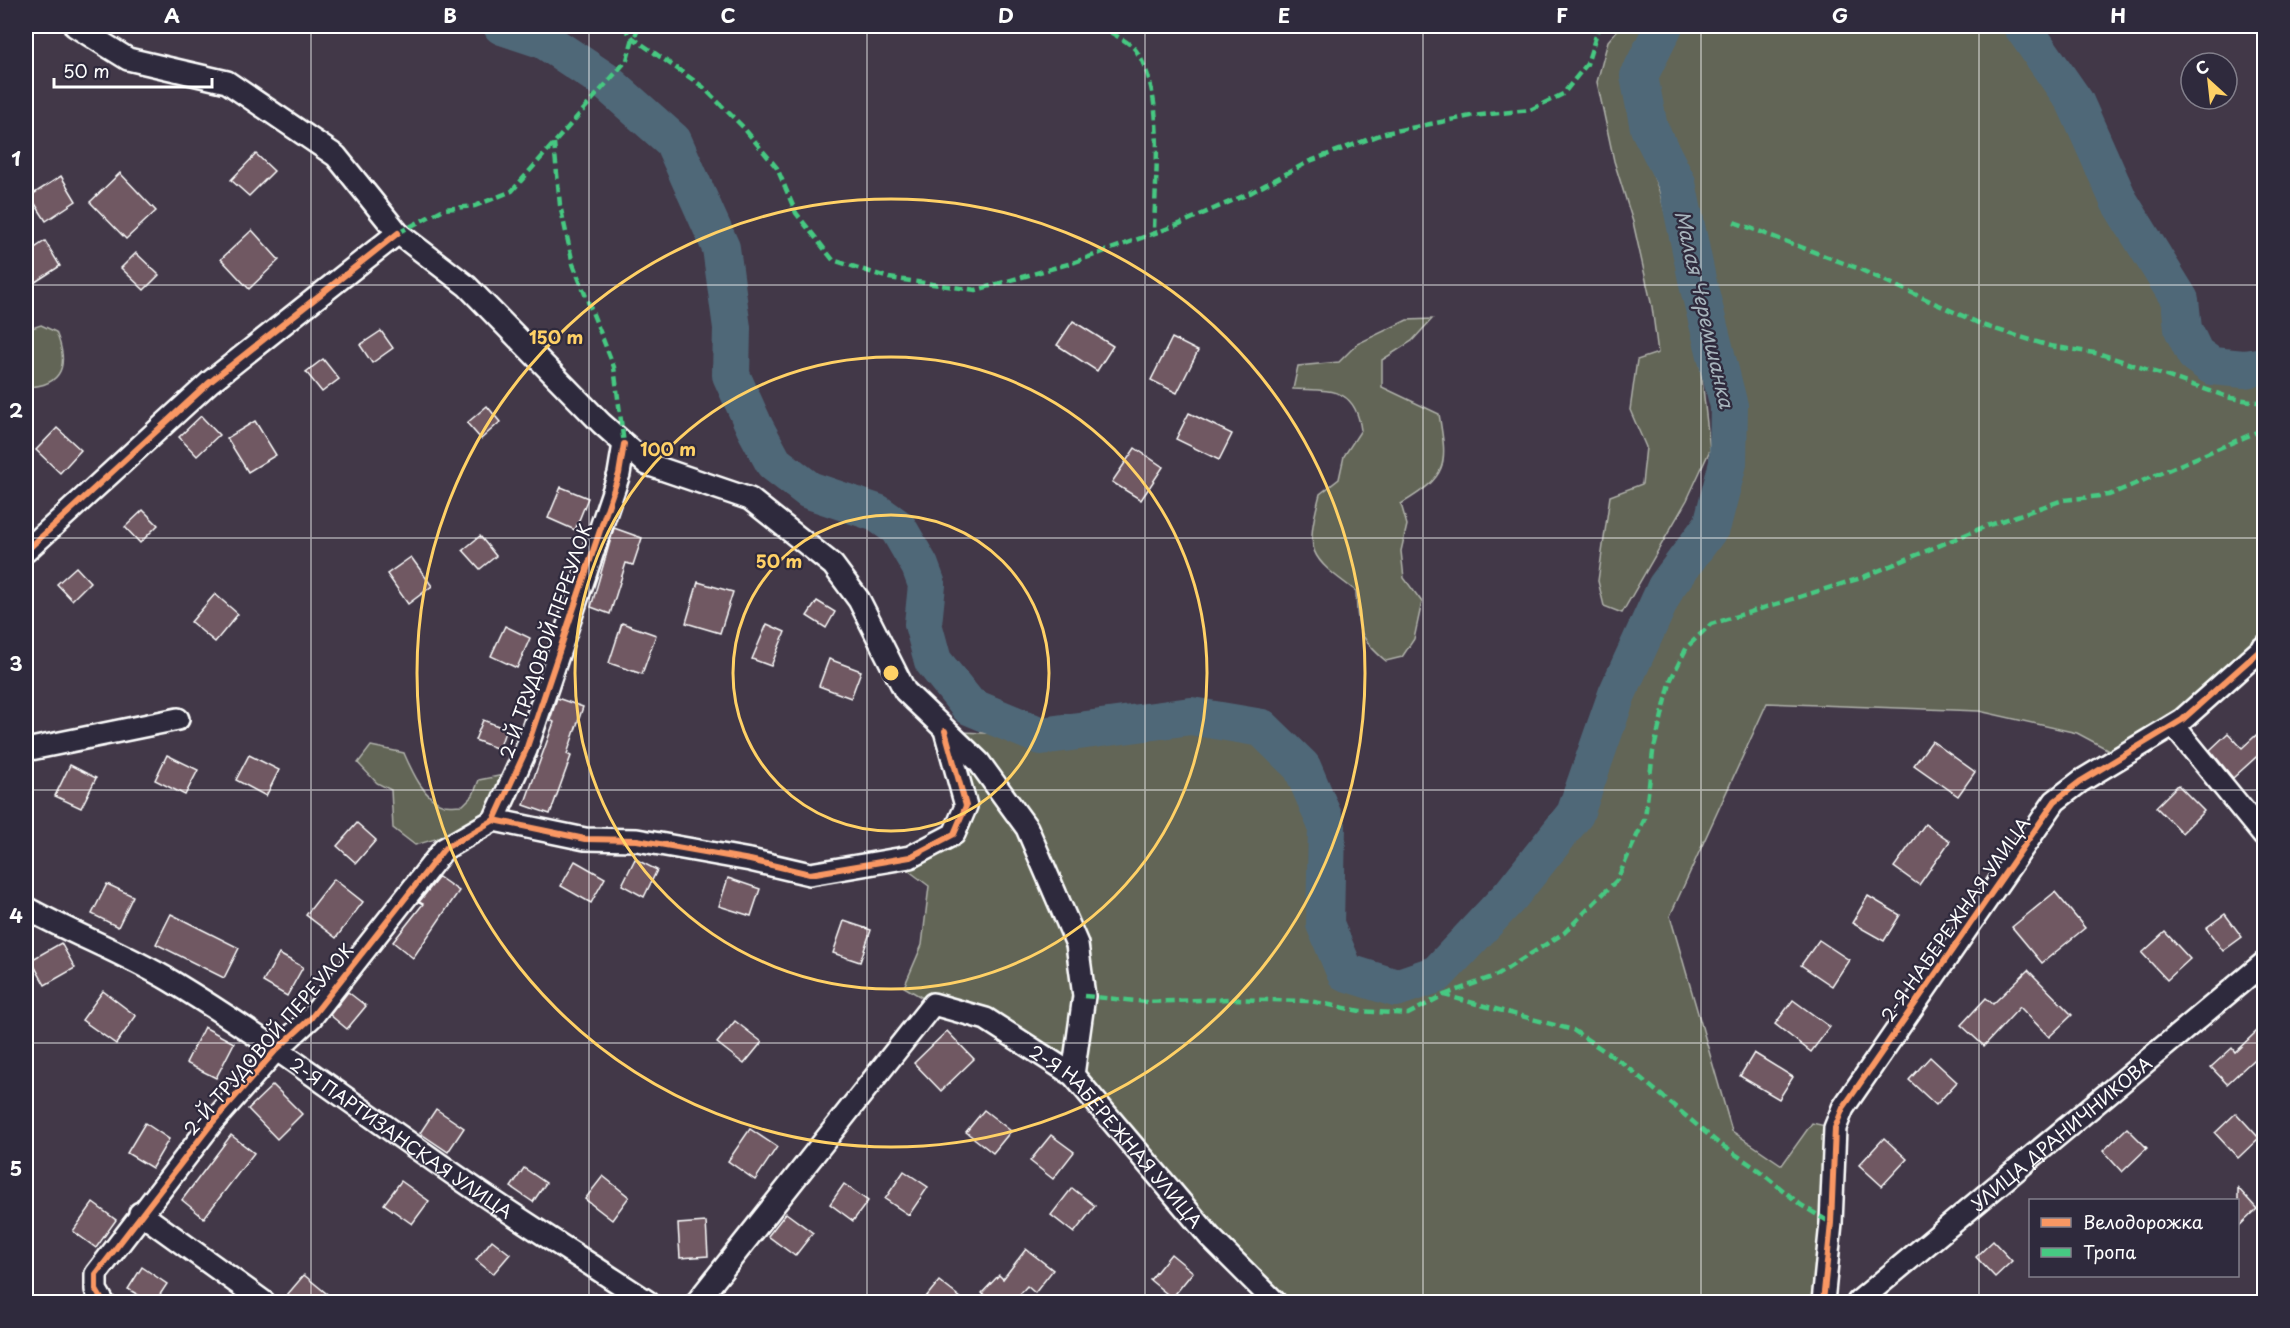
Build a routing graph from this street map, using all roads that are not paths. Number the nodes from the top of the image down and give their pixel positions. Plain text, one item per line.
1 (75, 26) edge
2 (398, 233) junction
3 (624, 444) junction
4 (26, 551) edge
5 (2265, 647) edge
6 (178, 719) dead end
7 (2174, 726) junction
8 (945, 731) junction
9 (26, 750) edge
10 (494, 820) junction
11 (2265, 836) edge
12 (26, 908) edge
13 (2265, 963) edge
14 (276, 1050) junction
15 (1073, 1075) junction
16 (140, 1213) junction
17 (103, 1302) edge
18 (264, 1302) edge
19 (648, 1302) edge
20 (697, 1302) edge
21 (1275, 1302) edge
22 (1823, 1302) edge
23 (1858, 1302) edge

1 - 2 street
2 - 3 street
2 - 4 street
3 - 8 street
3 - 10 street, 2-Й ТРУДОВОЙ ПЕРЕУЛОК
5 - 7 street, 2-Я НАБЕРЕЖНАЯ УЛИЦА
6 - 9 street
7 - 11 street
7 - 22 street, 2-Я НАБЕРЕЖНАЯ УЛИЦА
8 - 10 street
8 - 15 street
10 - 14 street, 2-Й ТРУДОВОЙ ПЕРЕУЛОК
12 - 14 street, 2-Я ПАРТИЗАНСКАЯ УЛИЦА
13 - 23 street, УЛИЦА ДРАНИЧНИКОВА
14 - 16 street, 2-Й ТРУДОВОЙ ПЕРЕУЛОК
14 - 19 street, 2-Я ПАРТИЗАНСКАЯ УЛИЦА
15 - 20 street, 2-Я НАБЕРЕЖНАЯ УЛИЦА
15 - 21 street, 2-Я НАБЕРЕЖНАЯ УЛИЦА
16 - 17 street, 2-Й ТРУДОВОЙ ПЕРЕУЛОК
16 - 18 street

